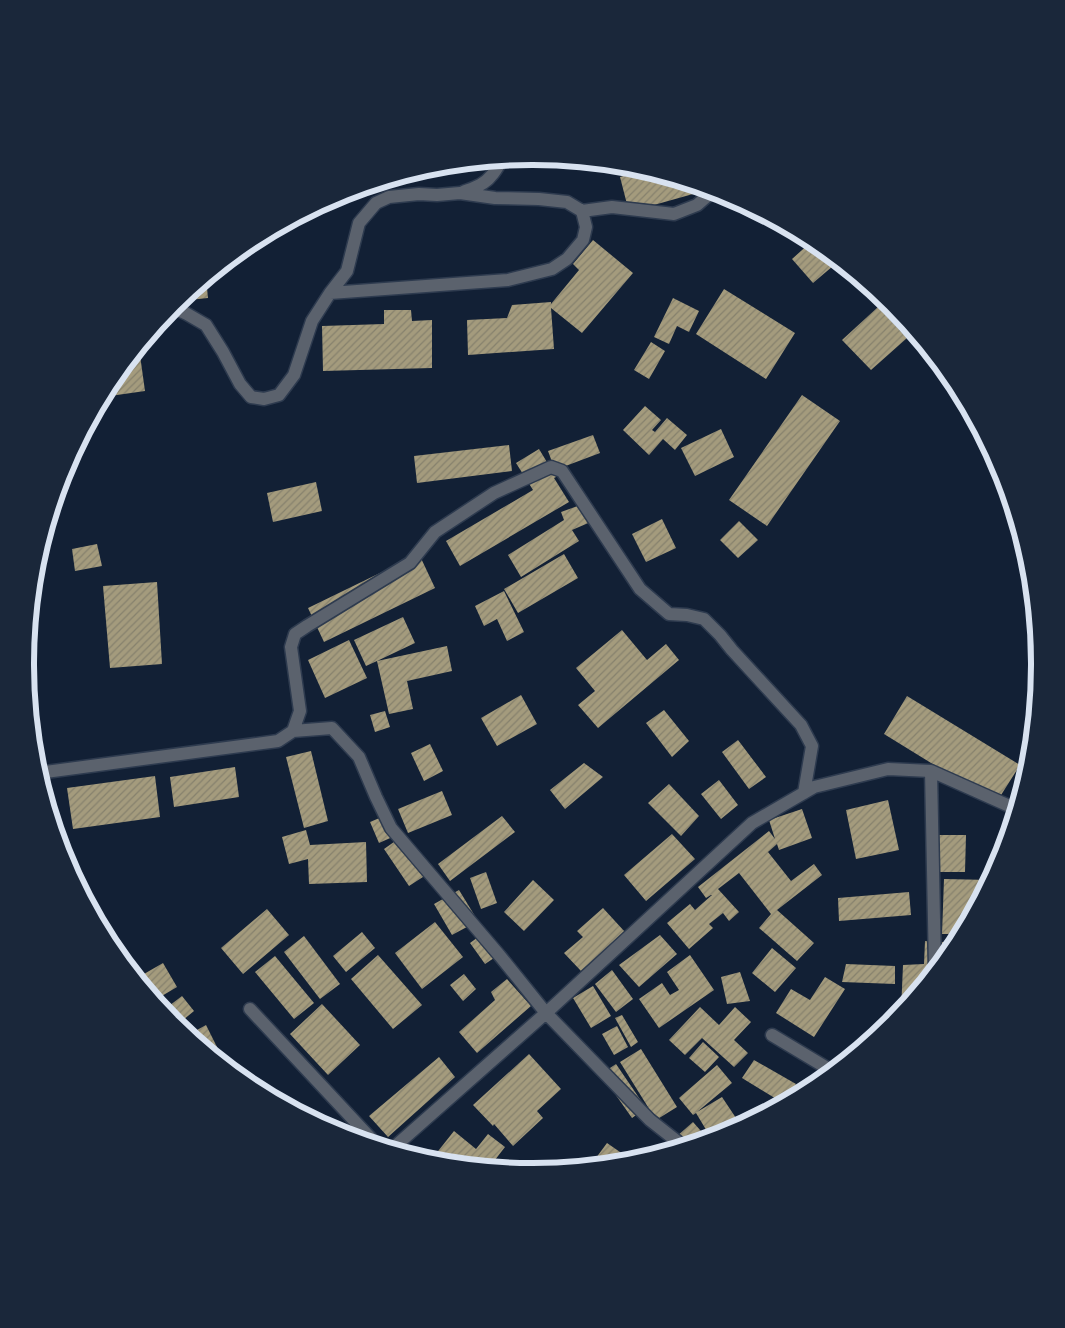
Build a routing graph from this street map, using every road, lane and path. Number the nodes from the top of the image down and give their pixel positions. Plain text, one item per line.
1 (497, 166) edge
2 (460, 193) junction
3 (706, 197) edge
4 (582, 211) junction
5 (330, 292) junction
6 (180, 311) edge
7 (293, 731) junction
8 (932, 771) junction
9 (46, 772) edge
10 (804, 793) junction
11 (1010, 806) edge
12 (935, 958) edge
13 (250, 1009) dead end
14 (546, 1012) junction
15 (772, 1035) dead end
16 (826, 1067) edge
17 (367, 1134) edge
18 (677, 1141) edge
19 (397, 1144) edge

1 - 2 street
2 - 4 street
2 - 5 street
3 - 4 street
4 - 5 street
5 - 6 street
7 - 9 street
7 - 10 street
7 - 14 street
8 - 10 street
8 - 11 street
8 - 12 street
10 - 14 street
13 - 17 street
14 - 18 street
14 - 19 street
15 - 16 street

